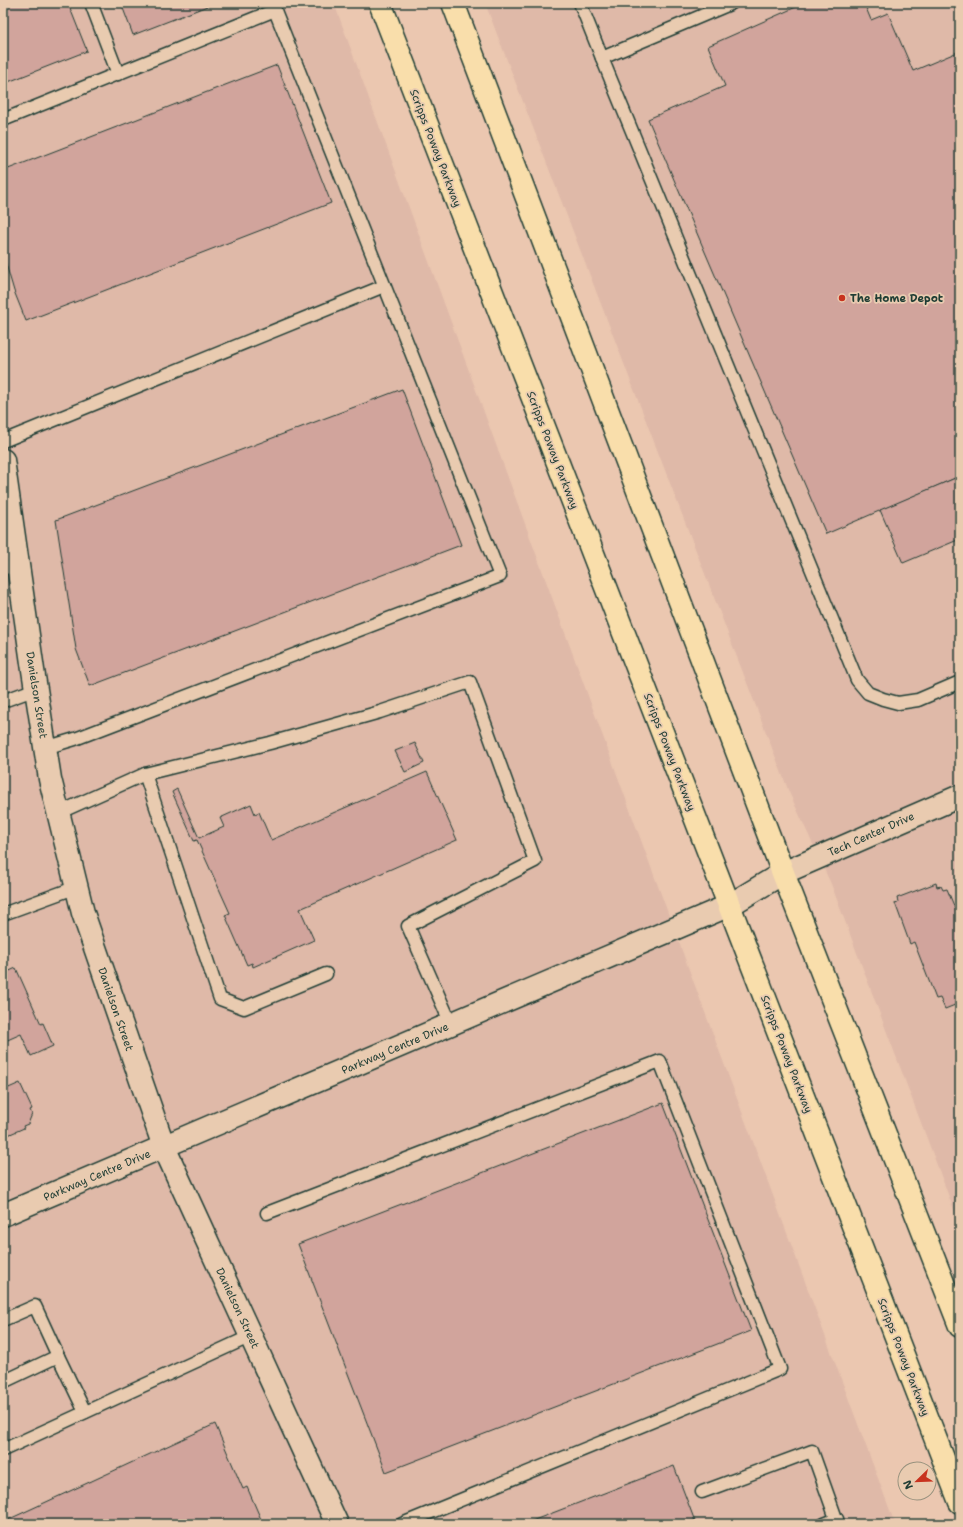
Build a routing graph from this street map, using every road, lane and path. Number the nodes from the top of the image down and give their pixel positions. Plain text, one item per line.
1 (91, 3) edge
2 (380, 3) edge
3 (453, 3) edge
4 (580, 3) edge
5 (732, 3) edge
6 (274, 7) edge
7 (602, 58) junction
8 (118, 74) junction
9 (3, 120) edge
10 (384, 286) junction
11 (3, 442) edge
12 (4, 470) edge
13 (10, 567) edge
14 (960, 682) edge
15 (36, 688) junction
16 (3, 701) edge
17 (45, 748) junction
18 (145, 774) junction
19 (960, 796) edge
20 (58, 813) junction
21 (783, 873) junction
22 (77, 887) junction
23 (730, 905) junction
24 (3, 914) edge
25 (326, 974) dead end
26 (451, 1024) junction
27 (164, 1146) junction
28 (267, 1213) dead end
29 (3, 1215) edge
30 (3, 1320) edge
31 (960, 1326) edge
32 (251, 1336) junction
33 (58, 1356) junction
34 (3, 1382) edge
35 (85, 1412) junction
36 (3, 1450) edge
37 (702, 1492) dead end
38 (960, 1502) edge
39 (837, 1522) edge
40 (337, 1524) edge
41 (402, 1524) edge
42 (824, 1524) edge

1 - 8 lane
2 - 23 main road, Scripps Poway Parkway
3 - 21 main road
4 - 7 lane
5 - 7 lane
6 - 8 lane
6 - 10 lane
7 - 14 lane
8 - 9 lane
10 - 11 lane
10 - 17 lane
12 - 13 street, Danielson Street
13 - 15 street, Danielson Street
15 - 16 lane
15 - 17 street, Danielson Street
17 - 20 street, Danielson Street
18 - 20 lane
18 - 25 lane
18 - 26 lane
19 - 21 street, Tech Center Drive
20 - 22 street, Danielson Street
21 - 23 street, Parkway Centre Drive
21 - 31 main road
22 - 24 lane
22 - 27 street, Danielson Street
23 - 26 street, Parkway Centre Drive
23 - 38 main road, Scripps Poway Parkway
26 - 27 street, Parkway Centre Drive
27 - 29 street, Parkway Centre Drive
27 - 32 street, Danielson Street
28 - 41 lane
30 - 33 lane
32 - 35 lane
32 - 40 street, Danielson Street
33 - 34 lane
33 - 35 lane
35 - 36 lane
37 - 39 lane
39 - 42 lane

